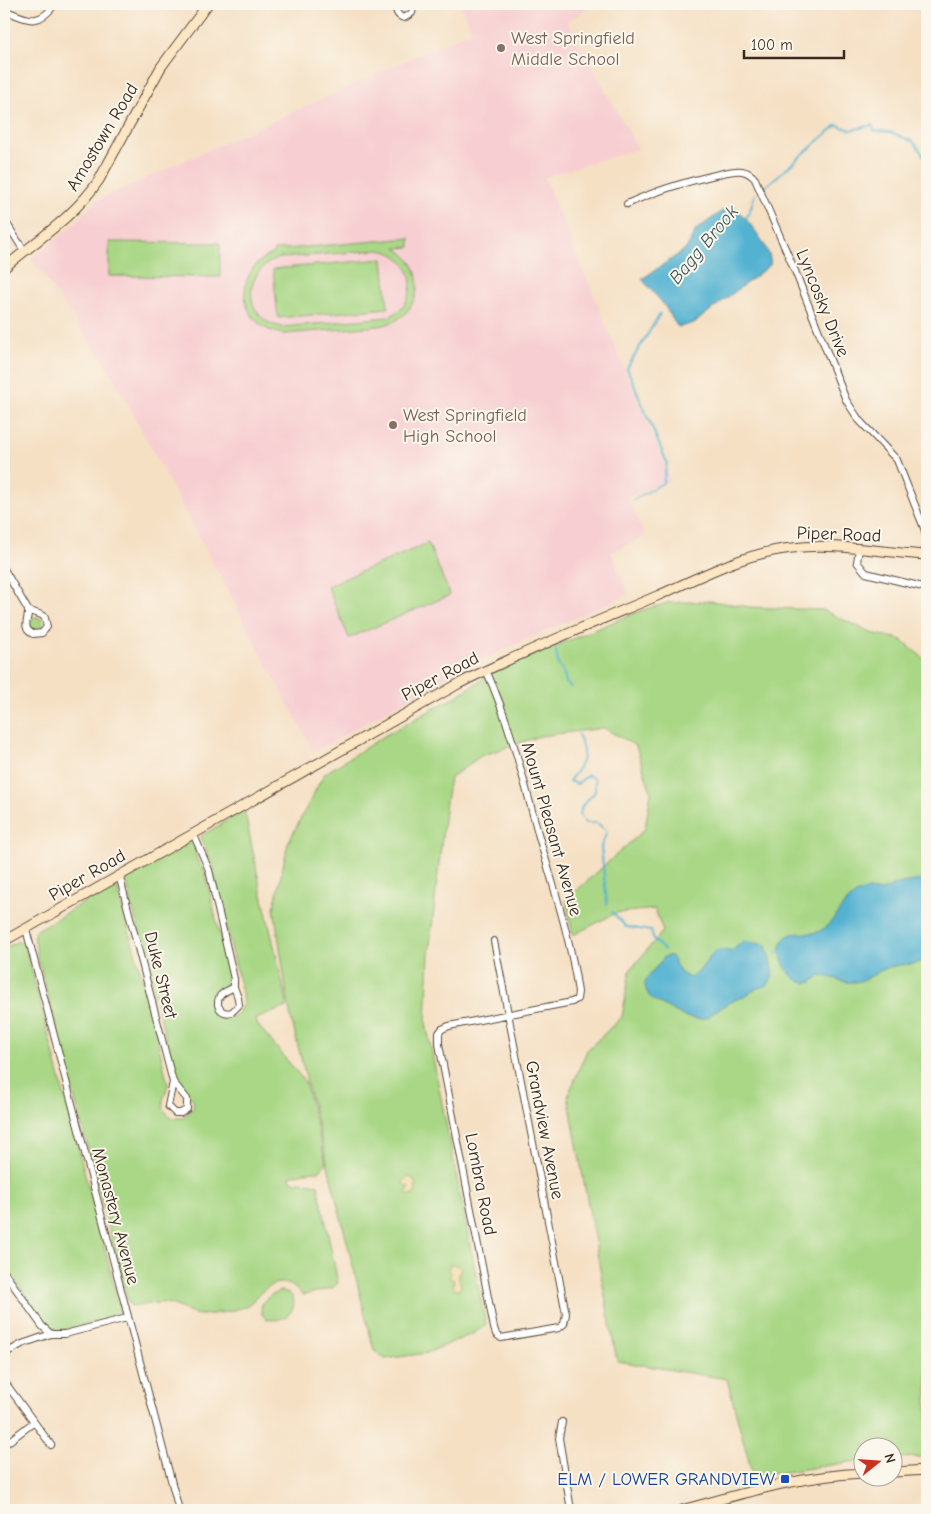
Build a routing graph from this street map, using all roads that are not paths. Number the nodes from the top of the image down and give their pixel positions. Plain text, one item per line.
1 (55, 4) edge
2 (208, 4) edge
3 (398, 4) edge
4 (411, 4) edge
5 (4, 10) edge
6 (627, 204) dead end
7 (4, 219) edge
8 (24, 250) junction
9 (4, 268) edge
10 (859, 549) junction
11 (926, 555) edge
12 (4, 569) edge
13 (927, 588) edge
14 (28, 610) dead end
15 (486, 670) junction
16 (193, 833) junction
17 (119, 875) junction
18 (26, 929) junction
19 (4, 941) edge
20 (494, 941) dead end
21 (234, 987) dead end
22 (507, 1015) junction
23 (173, 1082) junction
24 (4, 1272) edge
25 (127, 1318) junction
26 (51, 1334) junction
27 (499, 1338) joint
28 (4, 1354) edge
29 (4, 1381) edge
30 (34, 1422) junction
31 (562, 1422) dead end
32 (4, 1445) edge
33 (51, 1445) dead end
34 (927, 1470) edge
35 (904, 1471) edge
36 (854, 1474) edge
37 (179, 1510) edge
38 (571, 1510) edge
39 (682, 1510) edge

1 - 5 street
2 - 8 main road, Amostown Road
3 - 4 street
6 - 11 street, Lyncosky Drive
7 - 8 street
8 - 9 main road, Amostown Road
10 - 11 main road, Piper Road
10 - 13 street
10 - 15 main road, Piper Road
12 - 14 street
15 - 16 main road, Piper Road
15 - 22 street, Mount Pleasant Avenue
16 - 17 main road, Piper Road
16 - 21 street
17 - 18 main road, Piper Road
17 - 23 street, Duke Street
18 - 19 main road, Piper Road
18 - 25 street, Monastery Avenue
20 - 22 street, Grandview Avenue
22 - 27 street, Grandview Avenue
22 - 27 street, Lombra Road
23 - 23 street, Duke Street
24 - 26 street
25 - 26 street
25 - 37 street, Monastery Avenue
26 - 28 street
29 - 30 street
30 - 32 street
30 - 33 street
31 - 38 street
34 - 35 main road
36 - 39 main road

